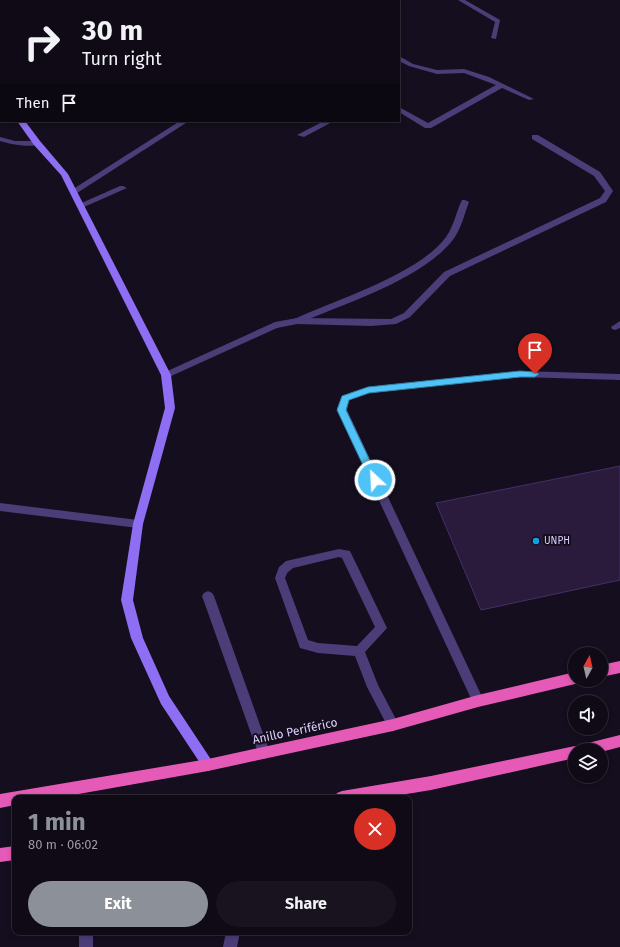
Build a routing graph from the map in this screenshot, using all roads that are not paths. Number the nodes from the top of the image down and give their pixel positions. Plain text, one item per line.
1 (461, 0) edge
2 (494, 38) dead end
3 (400, 59) edge
4 (501, 85) junction
5 (531, 99) dead end
6 (400, 110) edge
7 (22, 122) edge
8 (183, 122) edge
9 (328, 122) edge
10 (301, 135) dead end
11 (535, 137) dead end
12 (0, 139) edge
13 (37, 143) junction
14 (123, 188) dead end
15 (74, 191) junction
16 (465, 202) dead end
17 (81, 205) junction
18 (297, 321) junction
19 (166, 375) junction
20 (620, 377) edge
21 (0, 507) edge
22 (138, 524) junction
23 (208, 596) dead end
24 (359, 651) junction
25 (620, 667) edge
26 (608, 670) edge
27 (568, 680) edge
28 (478, 701) junction
29 (393, 725) junction
30 (620, 741) edge
31 (608, 744) edge
32 (264, 753) junction
33 (568, 754) edge
34 (208, 765) junction
35 (33, 795) edge
36 (360, 795) edge
37 (12, 799) edge
38 (0, 801) edge
39 (12, 853) edge
40 (0, 855) edge
41 (86, 935) edge
42 (232, 935) edge
43 (86, 947) edge
44 (230, 947) edge

1 - 2 street
3 - 4 street
4 - 5 street
4 - 6 street
7 - 13 main road
8 - 15 street
9 - 10 street
11 - 18 street
12 - 13 street
13 - 15 main road
14 - 17 street
15 - 17 main road
16 - 18 street
17 - 19 main road
18 - 19 street
19 - 22 main road
20 - 28 street
21 - 22 street
22 - 34 main road
23 - 32 street
24 - 24 street
24 - 29 street
25 - 26 highway
27 - 28 highway, Anillo Periférico
28 - 29 highway, Anillo Periférico
29 - 32 highway, Anillo Periférico
30 - 31 highway
32 - 34 highway, Anillo Periférico
33 - 36 highway
34 - 35 highway, Anillo Periférico
37 - 38 highway, Anillo Periférico
39 - 40 highway
41 - 43 street
42 - 44 street

